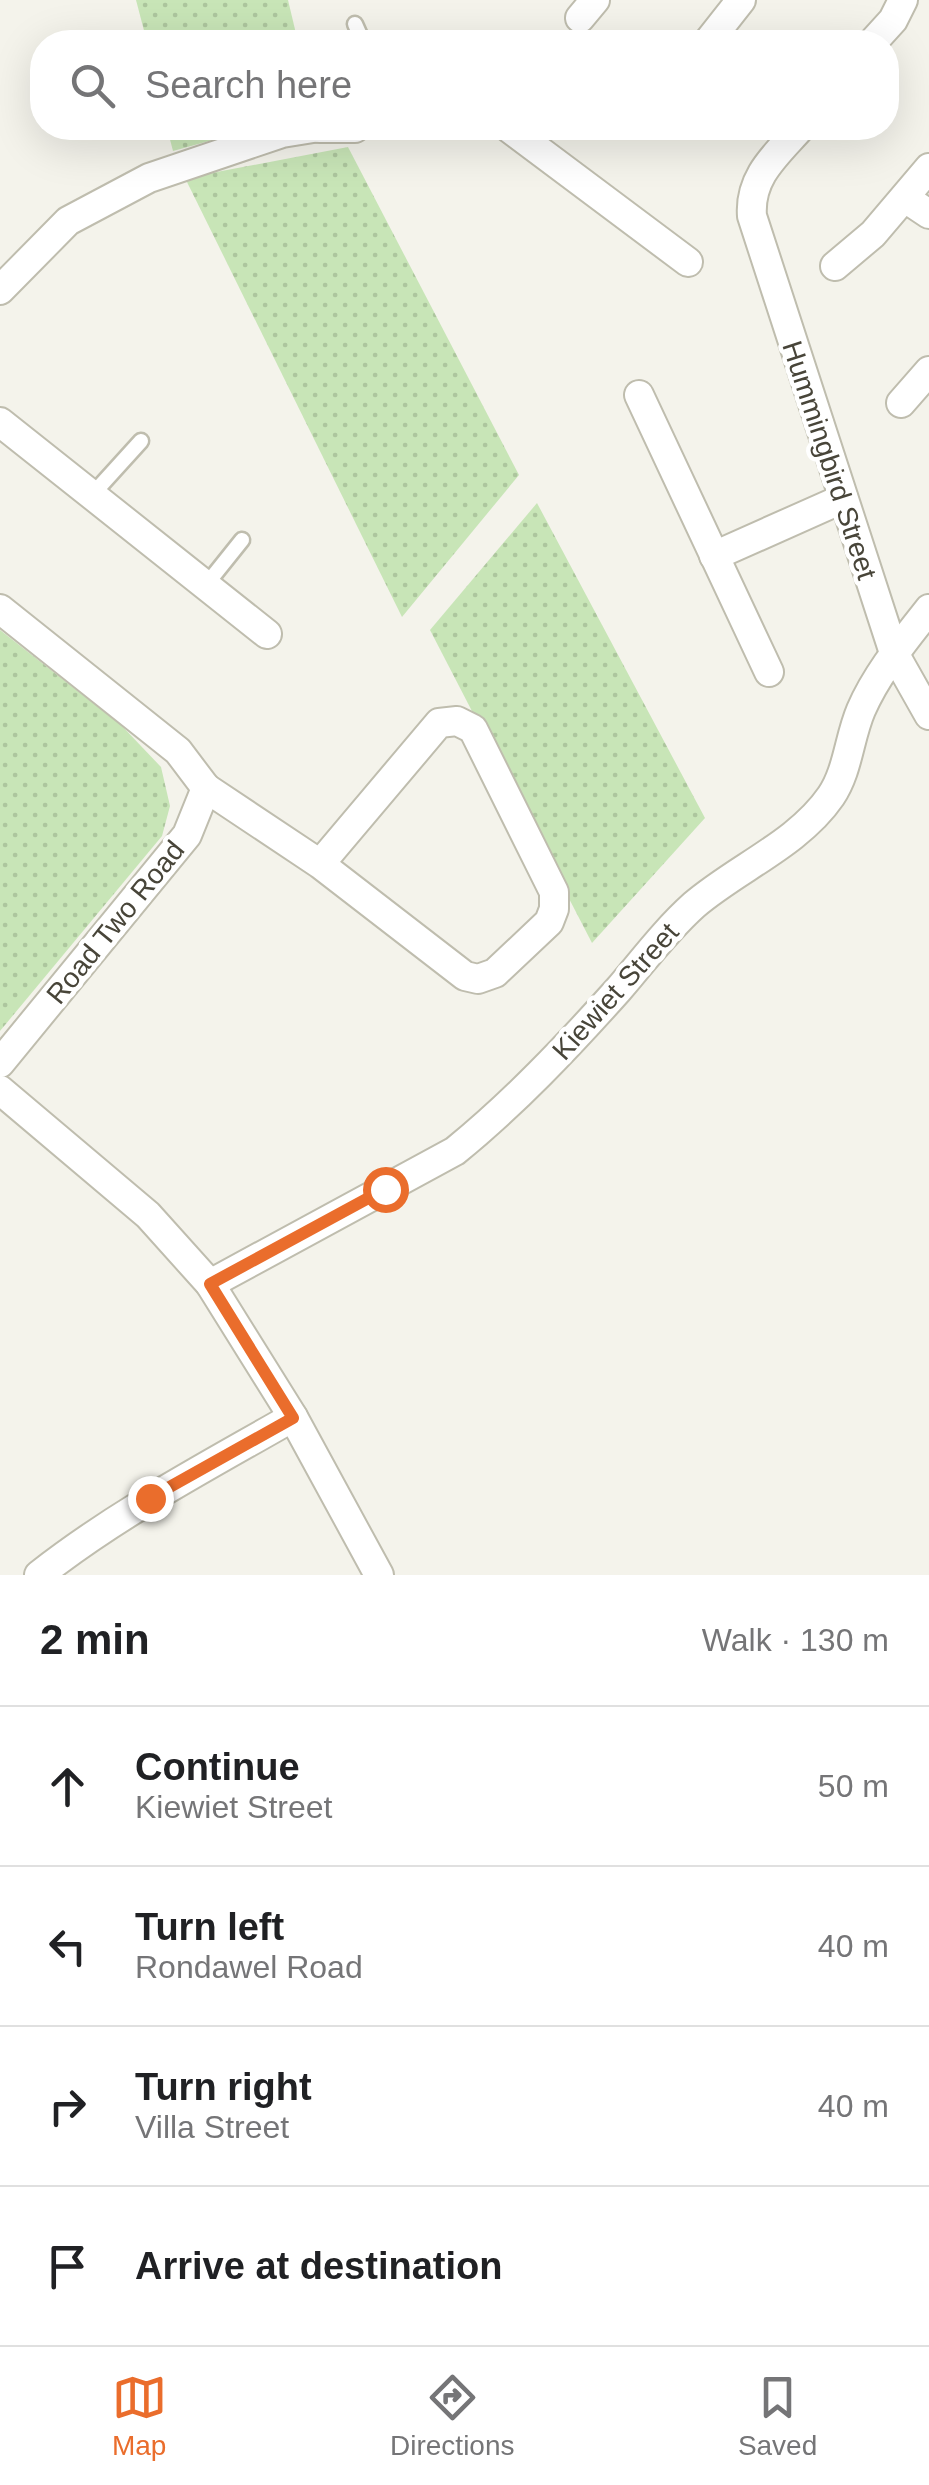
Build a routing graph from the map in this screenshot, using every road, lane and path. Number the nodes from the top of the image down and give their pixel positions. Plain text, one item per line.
1 (741, 0) edge
2 (903, 0) edge
3 (355, 24) dead end
4 (358, 30) edge
5 (717, 30) edge
6 (884, 30) edge
7 (260, 140) edge
8 (526, 140) edge
9 (789, 140) edge
10 (929, 168) edge
11 (905, 198) junction
12 (929, 214) edge
13 (688, 262) dead end
14 (835, 266) dead end
15 (0, 290) edge
16 (929, 371) edge
17 (639, 395) dead end
18 (901, 403) dead end
19 (0, 422) edge
20 (141, 442) dead end
21 (92, 495) junction
22 (842, 500) junction
23 (242, 540) dead end
24 (714, 556) junction
25 (206, 585) junction
26 (0, 609) edge
27 (929, 609) edge
28 (267, 634) dead end
29 (894, 653) junction
30 (769, 672) dead end
31 (929, 714) edge
32 (206, 788) junction
33 (320, 864) junction
34 (0, 1062) edge
35 (0, 1090) edge
36 (210, 1284) junction
37 (293, 1418) junction
38 (39, 1575) edge
39 (379, 1575) edge

1 - 5 street
2 - 6 street
3 - 4 lane
7 - 15 street
8 - 13 street
9 - 22 street, Hummingbird Street
10 - 11 street
11 - 12 street
11 - 14 street
16 - 18 street
17 - 24 street
19 - 21 street
20 - 21 lane
21 - 25 street
22 - 24 street
22 - 29 street, Hummingbird Street
23 - 25 lane
24 - 30 street
25 - 28 street
26 - 32 street
27 - 29 street, Kiewiet Street
29 - 31 street, Hummingbird Street
29 - 36 street, Kiewiet Street
32 - 33 street
32 - 34 street, Road Two Road
33 - 33 street
35 - 36 street
36 - 37 street
37 - 38 street
37 - 39 street

